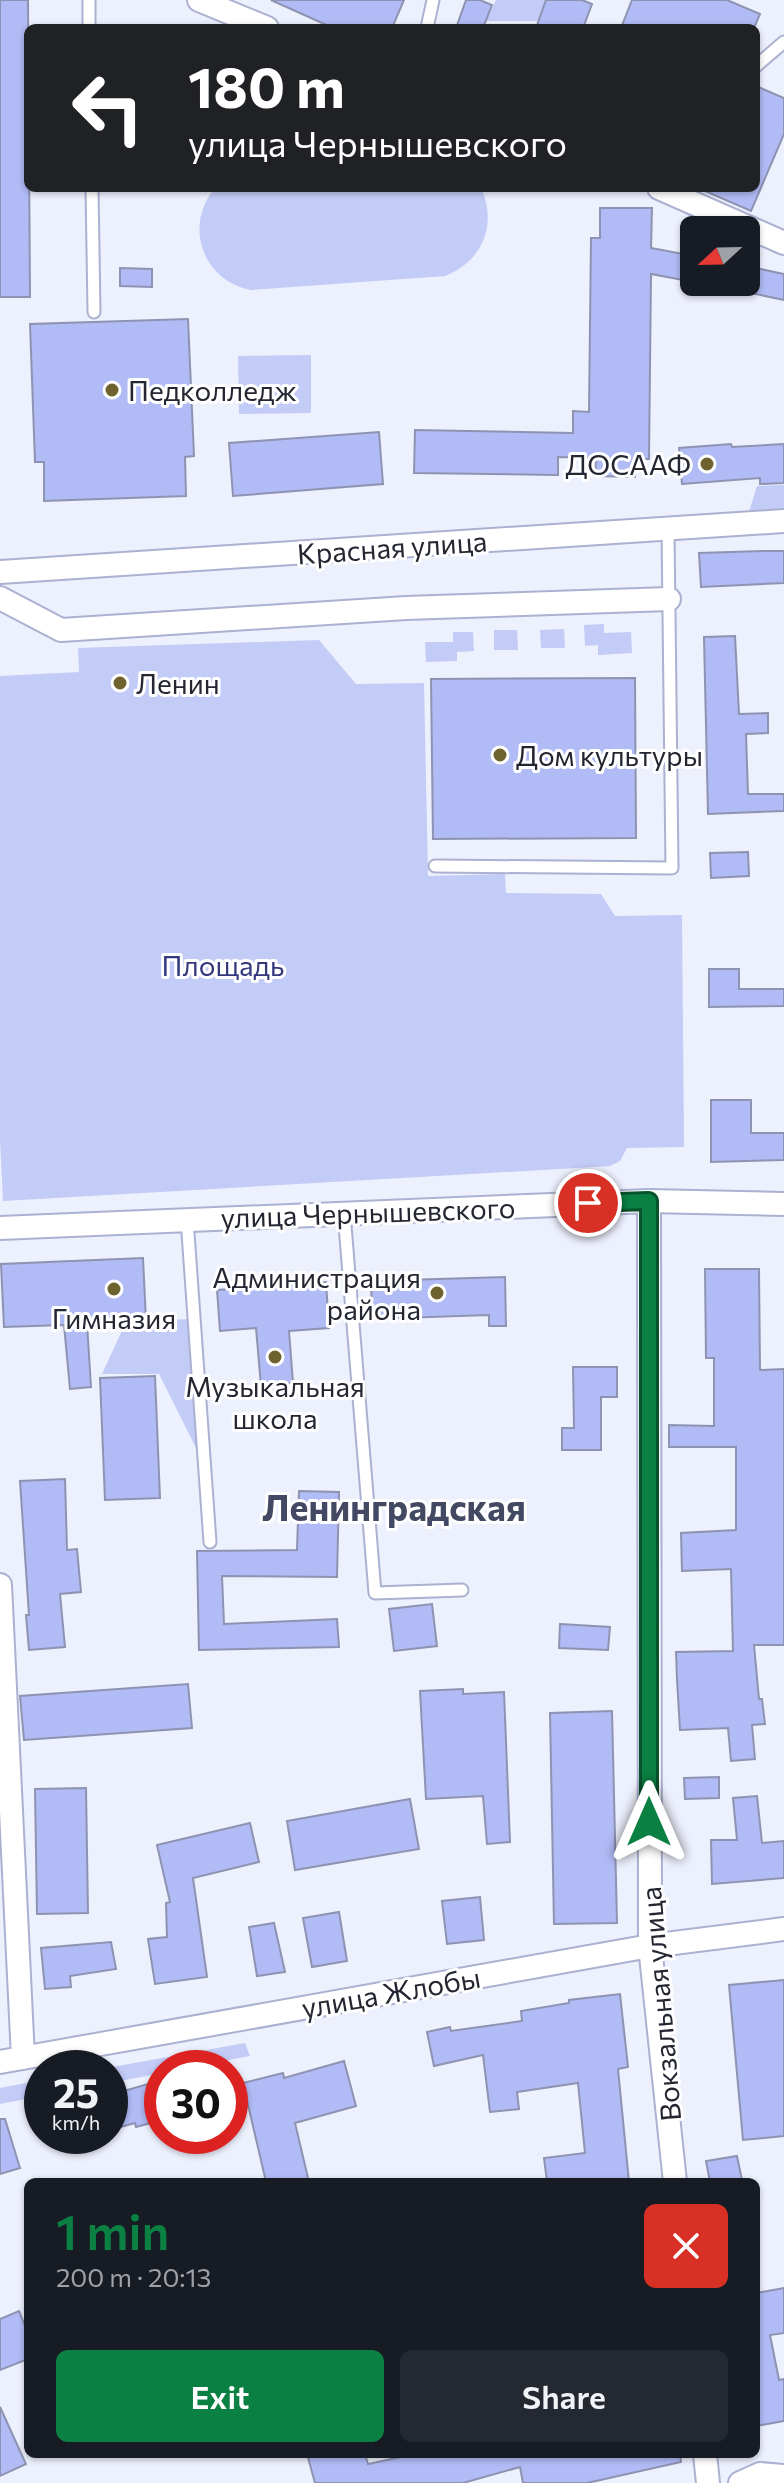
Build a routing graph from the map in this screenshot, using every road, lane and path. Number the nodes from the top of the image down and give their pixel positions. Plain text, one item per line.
1 (89, 0) edge
2 (199, 0) edge
3 (433, 0) edge
4 (89, 24) edge
5 (257, 24) edge
6 (428, 24) edge
7 (784, 42) edge
8 (760, 63) edge
9 (92, 192) edge
10 (687, 193) edge
11 (784, 243) edge
12 (94, 312) dead end
13 (784, 521) edge
14 (668, 529) junction
15 (0, 572) edge
16 (0, 598) edge
17 (669, 599) junction
18 (435, 866) dead end
19 (649, 1201) junction
20 (784, 1204) edge
21 (344, 1213) junction
22 (187, 1219) junction
23 (0, 1228) edge
24 (210, 1542) dead end
25 (0, 1585) edge
26 (462, 1590) dead end
27 (784, 1929) edge
28 (650, 1946) junction
29 (23, 2058) junction
30 (0, 2062) edge
31 (675, 2178) edge
32 (705, 2458) edge
33 (784, 2476) edge
34 (708, 2483) edge
35 (740, 2483) edge

1 - 4 lane
2 - 5 street
3 - 6 lane
7 - 8 lane
9 - 12 lane
10 - 11 street
13 - 14 street, Красная улица
14 - 15 street, Красная улица
14 - 17 lane
16 - 17 street
17 - 18 lane
19 - 20 street, улица Чернышевского
19 - 21 street, улица Чернышевского
19 - 28 street, Вокзальная улица
21 - 22 street, улица Чернышевского
21 - 26 lane
22 - 23 street, улица Чернышевского
22 - 24 lane
25 - 29 street
27 - 28 street, улица Жлобы
28 - 29 street, улица Жлобы
28 - 31 street, Вокзальная улица
29 - 30 street, улица Жлобы
32 - 34 street
33 - 35 street

